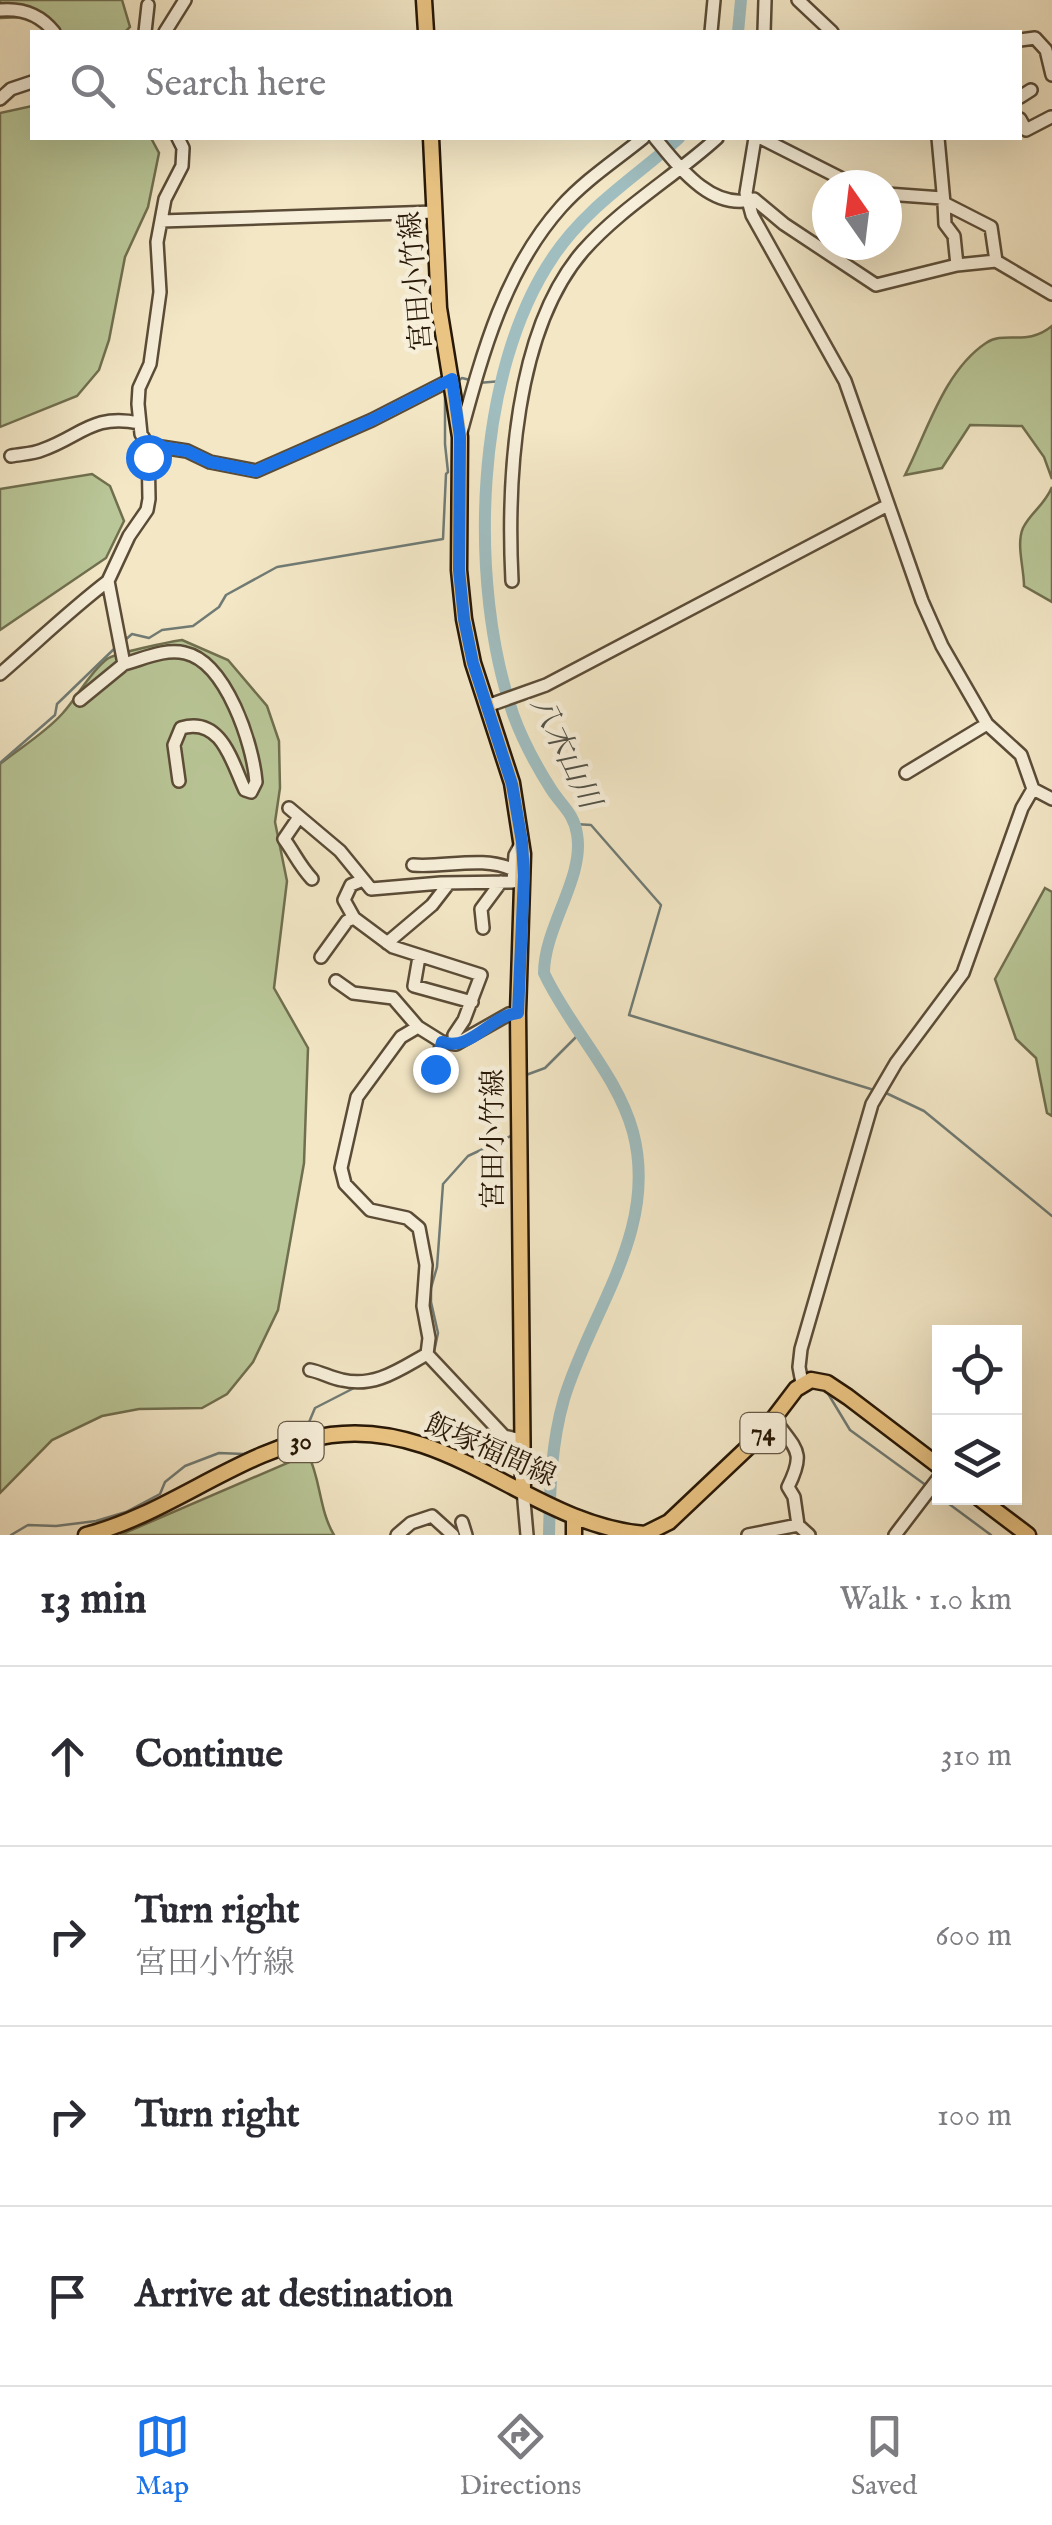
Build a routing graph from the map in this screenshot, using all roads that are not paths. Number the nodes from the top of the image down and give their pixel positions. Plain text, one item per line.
1 (185, 0) edge
2 (424, 0) edge
3 (714, 0) edge
4 (779, 0) edge
5 (798, 0) edge
6 (148, 5) dead end
7 (766, 6) edge
8 (0, 10) edge
9 (52, 30) edge
10 (145, 30) edge
11 (165, 30) edge
12 (426, 30) edge
13 (711, 30) edge
14 (830, 30) edge
15 (1022, 40) edge
16 (1052, 75) edge
17 (30, 83) edge
18 (0, 99) edge
19 (1050, 117) edge
20 (1022, 123) edge
21 (179, 140) edge
22 (431, 140) edge
23 (640, 140) edge
24 (657, 140) edge
25 (714, 140) edge
26 (758, 140) edge
27 (762, 140) edge
28 (938, 140) edge
29 (682, 170) junction
30 (823, 170) edge
31 (902, 196) edge
32 (747, 201) junction
33 (943, 201) junction
34 (435, 212) junction
35 (161, 221) junction
36 (996, 261) junction
37 (957, 264) junction
38 (1052, 294) edge
39 (452, 379) junction
40 (139, 423) junction
41 (460, 437) junction
42 (148, 445) junction
43 (11, 456) dead end
44 (888, 505) junction
45 (108, 581) junction
46 (512, 581) dead end
47 (124, 664) junction
48 (0, 674) edge
49 (80, 700) dead end
50 (492, 704) junction
51 (988, 724) junction
52 (906, 773) dead end
53 (180, 780) dead end
54 (1033, 788) junction
55 (1052, 799) edge
56 (522, 842) junction
57 (413, 865) dead end
58 (509, 878) junction
59 (312, 879) dead end
60 (363, 880) junction
61 (449, 883) junction
62 (354, 918) junction
63 (483, 928) dead end
64 (520, 937) junction
65 (387, 943) junction
66 (321, 957) dead end
67 (420, 957) junction
68 (336, 981) dead end
69 (472, 1002) junction
70 (518, 1013) junction
71 (418, 1026) junction
72 (442, 1042) junction
73 (456, 1044) junction
74 (435, 1069) dead end
75 (427, 1354) junction
76 (310, 1370) dead end
77 (802, 1383) junction
78 (774, 1419) junction
79 (521, 1440) junction
80 (932, 1461) edge
81 (932, 1486) edge
82 (528, 1493) junction
83 (988, 1505) edge
84 (571, 1516) junction
85 (462, 1522) dead end
86 (798, 1525) junction
87 (654, 1533) edge
88 (86, 1535) edge
89 (397, 1535) edge
90 (453, 1535) edge
91 (466, 1535) edge
92 (527, 1535) edge
93 (574, 1535) edge
94 (748, 1535) edge
95 (809, 1535) edge
96 (895, 1535) edge
97 (1028, 1535) edge

1 - 11 street
2 - 12 main road
3 - 13 street
4 - 7 street
5 - 14 street
6 - 10 street
8 - 9 street
15 - 16 street
17 - 18 street
19 - 20 street
21 - 35 street
22 - 34 main road, 宮田小竹線
23 - 41 street
24 - 29 street
25 - 29 street
26 - 32 street
27 - 30 street
28 - 33 street
29 - 32 street
29 - 46 street
31 - 33 street
32 - 37 street
32 - 44 street
33 - 36 street
33 - 37 street
34 - 35 street
34 - 39 main road, 宮田小竹線
35 - 40 street
36 - 37 street
36 - 38 street
39 - 41 main road, 宮田小竹線
39 - 42 street
40 - 42 street
40 - 43 street
41 - 50 main road, 宮田小竹線
42 - 45 street
44 - 50 street
44 - 51 street
45 - 47 street
45 - 48 street
47 - 49 street
47 - 53 street
50 - 56 main road, 宮田小竹線
51 - 52 street
51 - 54 street
54 - 55 street
54 - 77 street
56 - 58 street
56 - 64 main road, 宮田小竹線
57 - 58 street
58 - 61 street
58 - 63 street
58 - 64 street
59 - 60 street
60 - 61 street
60 - 62 street
61 - 65 street
62 - 65 street
62 - 66 street
64 - 70 main road, 宮田小竹線
65 - 67 street
67 - 69 street
67 - 69 street
68 - 71 street
69 - 73 street
70 - 73 street
70 - 79 main road, 宮田小竹線
71 - 72 street
71 - 75 street
72 - 73 street
72 - 74 street
75 - 76 street
75 - 79 street
77 - 78 main road, 74
77 - 80 main road, 74
78 - 86 street
78 - 87 main road, 74
79 - 82 main road, 宮田小竹線
81 - 96 street
82 - 84 main road, 飯塚福間線 / 30
82 - 88 main road, 飯塚福間線 / 30
82 - 92 street
83 - 97 main road
84 - 87 main road, 74
84 - 93 main road, 飯塚福間線
85 - 91 street
86 - 94 street
86 - 95 street
89 - 90 street

